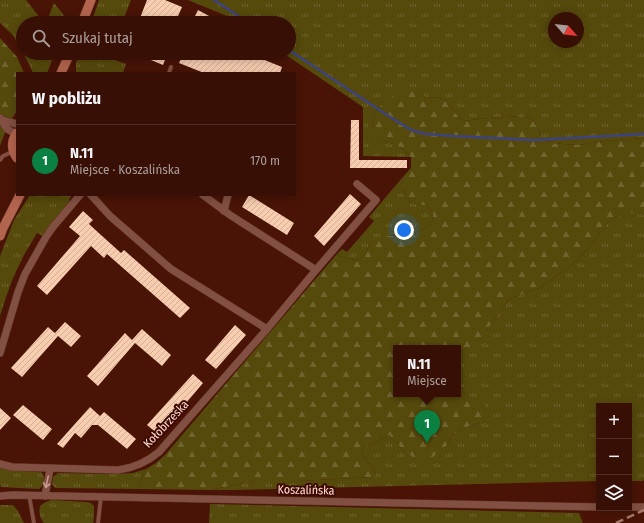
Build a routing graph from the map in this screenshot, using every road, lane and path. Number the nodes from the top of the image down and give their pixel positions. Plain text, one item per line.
1 (90, 0) edge
2 (84, 16) edge
3 (67, 60) edge
4 (171, 67) dead end
5 (61, 72) edge
6 (168, 72) edge
7 (1, 119) edge
8 (16, 124) edge
9 (16, 133) edge
10 (15, 155) edge
11 (0, 160) edge
12 (357, 184) dead end
13 (20, 196) edge
14 (79, 196) edge
15 (92, 196) edge
16 (204, 196) edge
17 (228, 196) edge
18 (224, 211) junction
19 (0, 236) edge
20 (316, 270) junction
21 (267, 329) junction
22 (0, 353) edge
23 (0, 464) edge
24 (50, 469) junction
25 (0, 492) edge
26 (13, 495) junction
27 (29, 495) junction
28 (0, 496) edge
29 (45, 496) junction
30 (101, 497) junction
31 (596, 506) edge
32 (632, 507) edge
33 (644, 507) edge
34 (34, 523) edge
35 (98, 523) edge

1 - 2 main road
3 - 5 main road
4 - 6 lane
7 - 8 street
7 - 9 street
9 - 10 main road
10 - 11 lane
12 - 20 street, Kołobrzeska
13 - 19 main road
14 - 22 street
15 - 21 street
16 - 18 street
17 - 18 street
18 - 20 street
20 - 21 street, Kołobrzeska
21 - 24 street, Kołobrzeska
23 - 24 street, Kołobrzeska
24 -> 29 street
25 - 26 street, Koszalińska
26 - 27 street, Koszalińska
26 - 28 street, Koszalińska
27 - 29 street, Koszalińska
27 - 34 lane
29 - 30 street, Koszalińska
30 - 31 street, Koszalińska
30 - 35 lane
32 - 33 street

